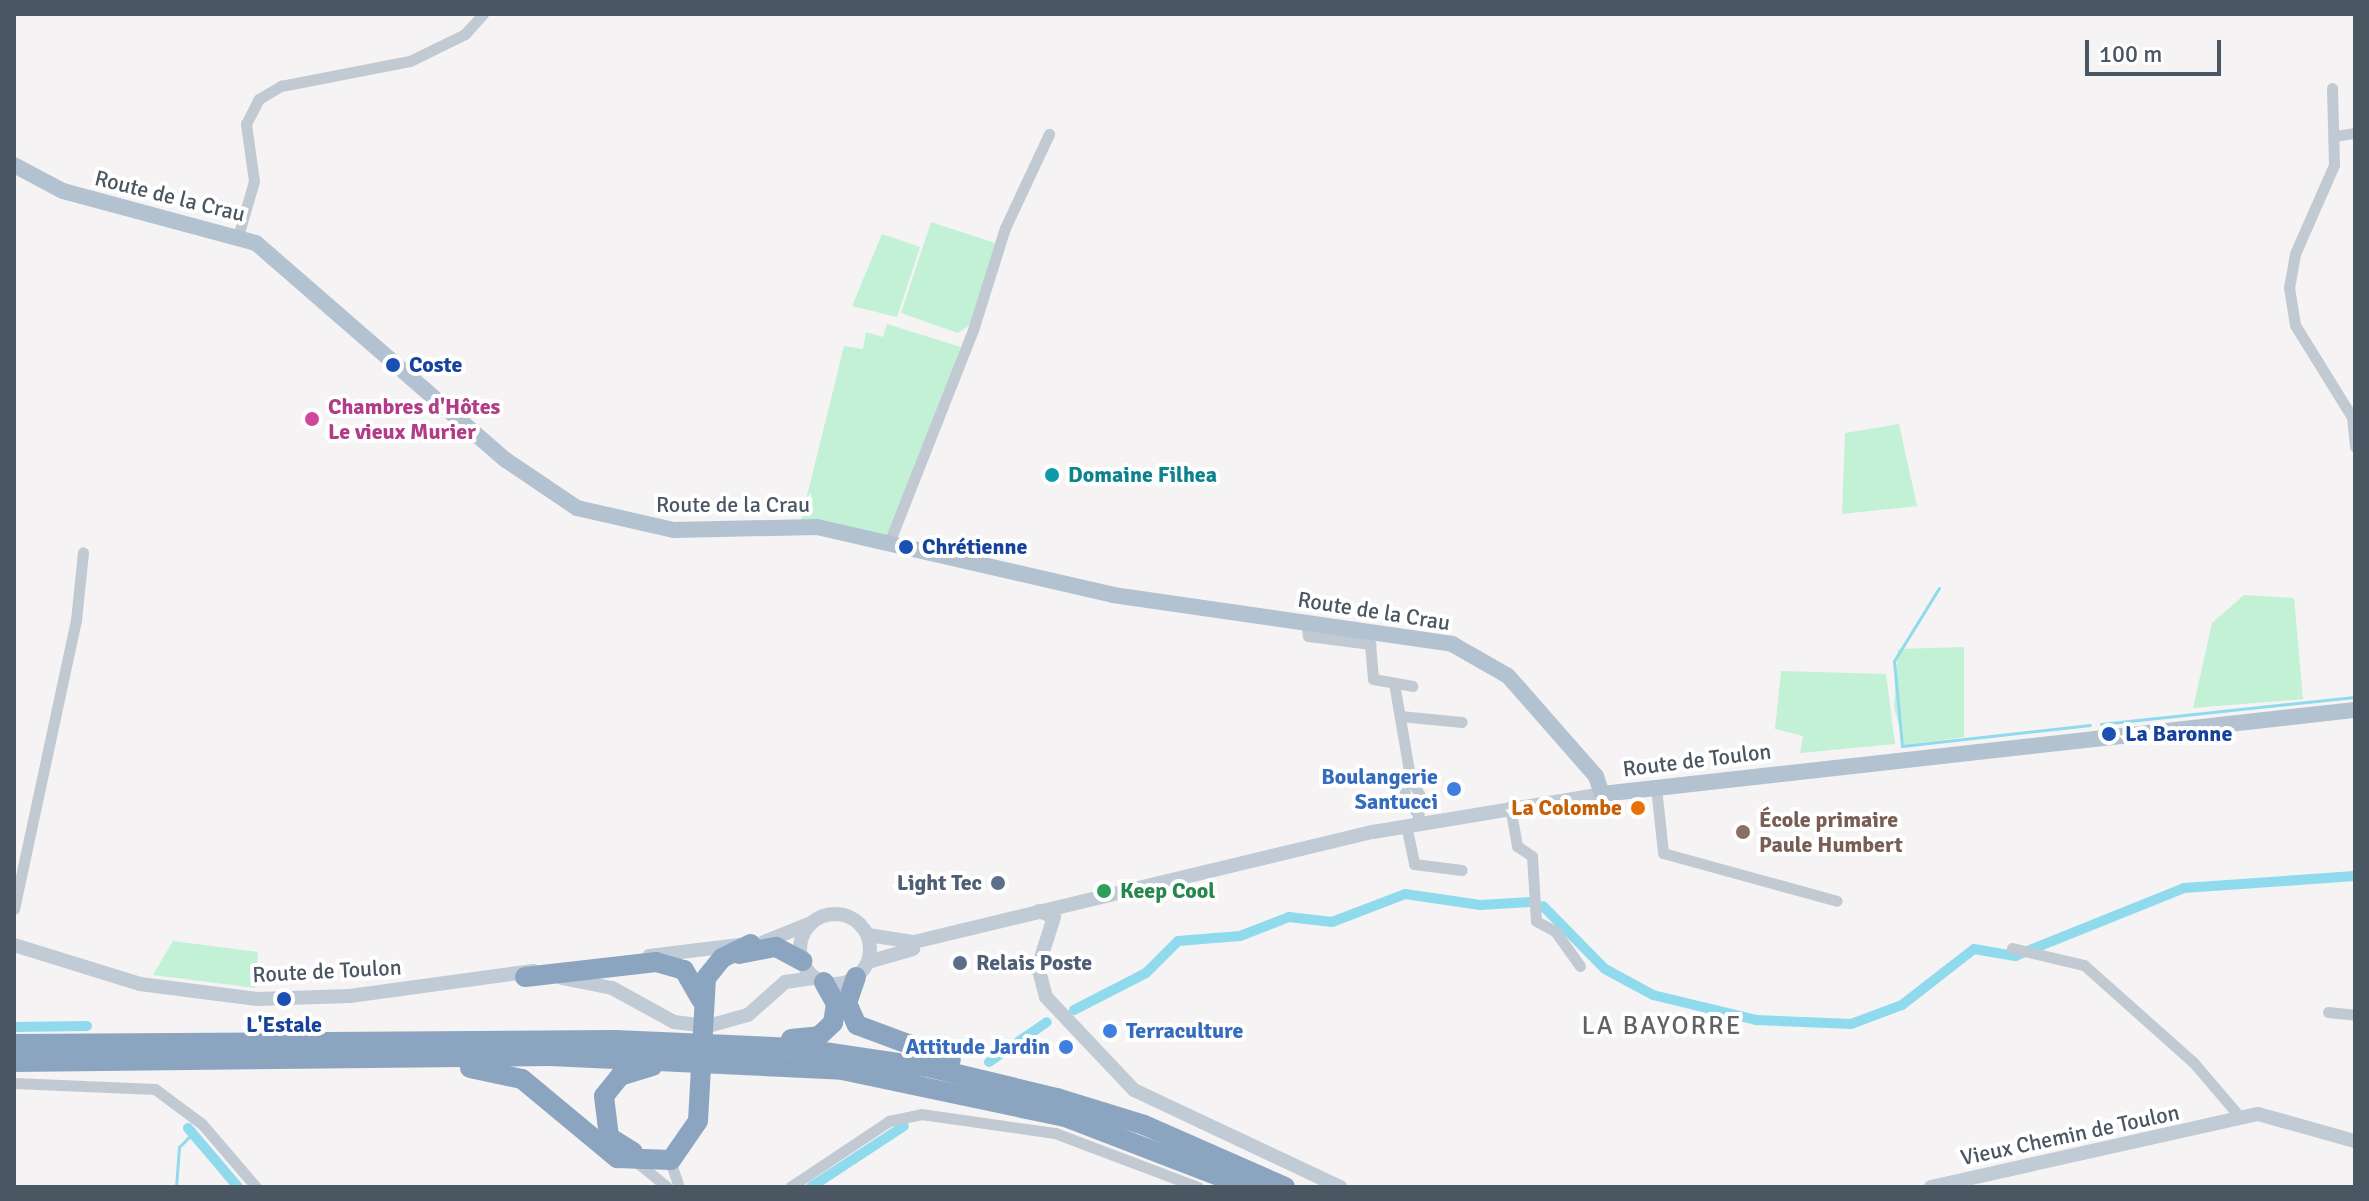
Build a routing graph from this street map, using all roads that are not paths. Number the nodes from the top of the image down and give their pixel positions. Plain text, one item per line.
1 (483, 14) edge
2 (2332, 88) dead end
3 (2355, 133) edge
4 (1049, 134) dead end
5 (2335, 136) junction
6 (14, 165) edge
7 (239, 233) junction
8 (2355, 447) edge
9 (889, 543) junction
10 (83, 552) dead end
11 (1306, 622) junction
12 (1394, 683) junction
13 (1412, 686) dead end
14 (2355, 703) edge
15 (2355, 710) edge
16 (1400, 716) junction
17 (2228, 720) junction
18 (1462, 722) dead end
19 (1596, 776) junction
20 (1656, 787) junction
21 (1634, 789) junction
22 (1602, 794) junction
23 (1510, 806) junction
24 (1413, 820) junction
25 (1462, 870) dead end
26 (1177, 881) junction
27 (1837, 901) dead end
28 (14, 909) edge
29 (1046, 914) junction
30 (811, 923) junction
31 (868, 935) junction
32 (751, 944) junction
33 (14, 945) edge
34 (2018, 950) dead end
35 (802, 961) junction
36 (1580, 966) dead end
37 (862, 970) junction
38 (525, 977) junction
39 (820, 980) junction
40 (457, 982) junction
41 (701, 999) junction
42 (2328, 1012) dead end
43 (2355, 1015) edge
44 (14, 1044) edge
45 (140, 1044) junction
46 (210, 1059) junction
47 (14, 1062) edge
48 (698, 1078) junction
49 (14, 1083) edge
50 (1065, 1117) junction
51 (2240, 1117) junction
52 (1144, 1125) junction
53 (2355, 1141) edge
54 (664, 1162) junction
55 (256, 1187) edge
56 (667, 1187) edge
57 (679, 1187) edge
58 (790, 1187) edge
59 (1198, 1187) edge
60 (1247, 1187) edge
61 (1285, 1187) edge
62 (1340, 1187) edge
63 (1931, 1187) edge

1 - 7 street
2 - 5 street
3 - 5 street
4 - 9 street
5 - 8 street
6 - 7 main road, Route de la Crau
7 - 9 main road, Route de la Crau
9 - 11 main road, Route de la Crau
10 - 28 street
11 - 12 street
11 - 19 main road, Route de la Crau
12 - 13 street
12 - 16 street
14 - 17 main road, Route de Toulon
15 - 17 main road, Route de Toulon
16 - 18 street
16 - 24 street
17 - 20 main road, Route de Toulon
19 - 21 main road, Route de la Crau
19 - 22 main road, Route de la Crau
20 - 21 main road, Route de Toulon
20 - 27 street
21 - 22 main road, Route de Toulon
22 - 23 main road, Route de Toulon
23 - 24 main road, Route de Toulon
23 - 36 street
24 - 25 street
24 - 26 main road, Route de Toulon
26 - 29 main road, Route de Toulon
26 - 29 main road, Route de Toulon
29 - 31 main road, Route de Toulon
29 - 37 main road, Route de Toulon
29 - 62 main road
30 - 31 main road
30 - 32 main road, Route de Toulon
30 - 35 main road
31 - 37 main road
32 - 40 main road, Route de Toulon
32 - 41 highway
33 - 40 main road, Route de Toulon
34 - 51 street
35 - 39 main road
35 - 41 highway
37 - 39 main road
37 - 52 highway
38 - 39 main road, Route de Toulon
38 - 40 main road, Route de Toulon
38 - 41 highway
39 - 45 highway
41 - 48 highway
42 - 43 street
44 - 45 highway
45 - 52 highway
46 - 47 highway
46 - 50 highway
46 - 54 highway
48 - 54 highway
48 - 54 highway
49 - 55 street
50 - 54 highway
50 - 60 highway
51 - 53 main road, Vieux Chemin de Toulon
51 - 63 main road, Vieux Chemin de Toulon
52 - 61 highway
54 - 56 street
54 - 57 street
58 - 59 street

